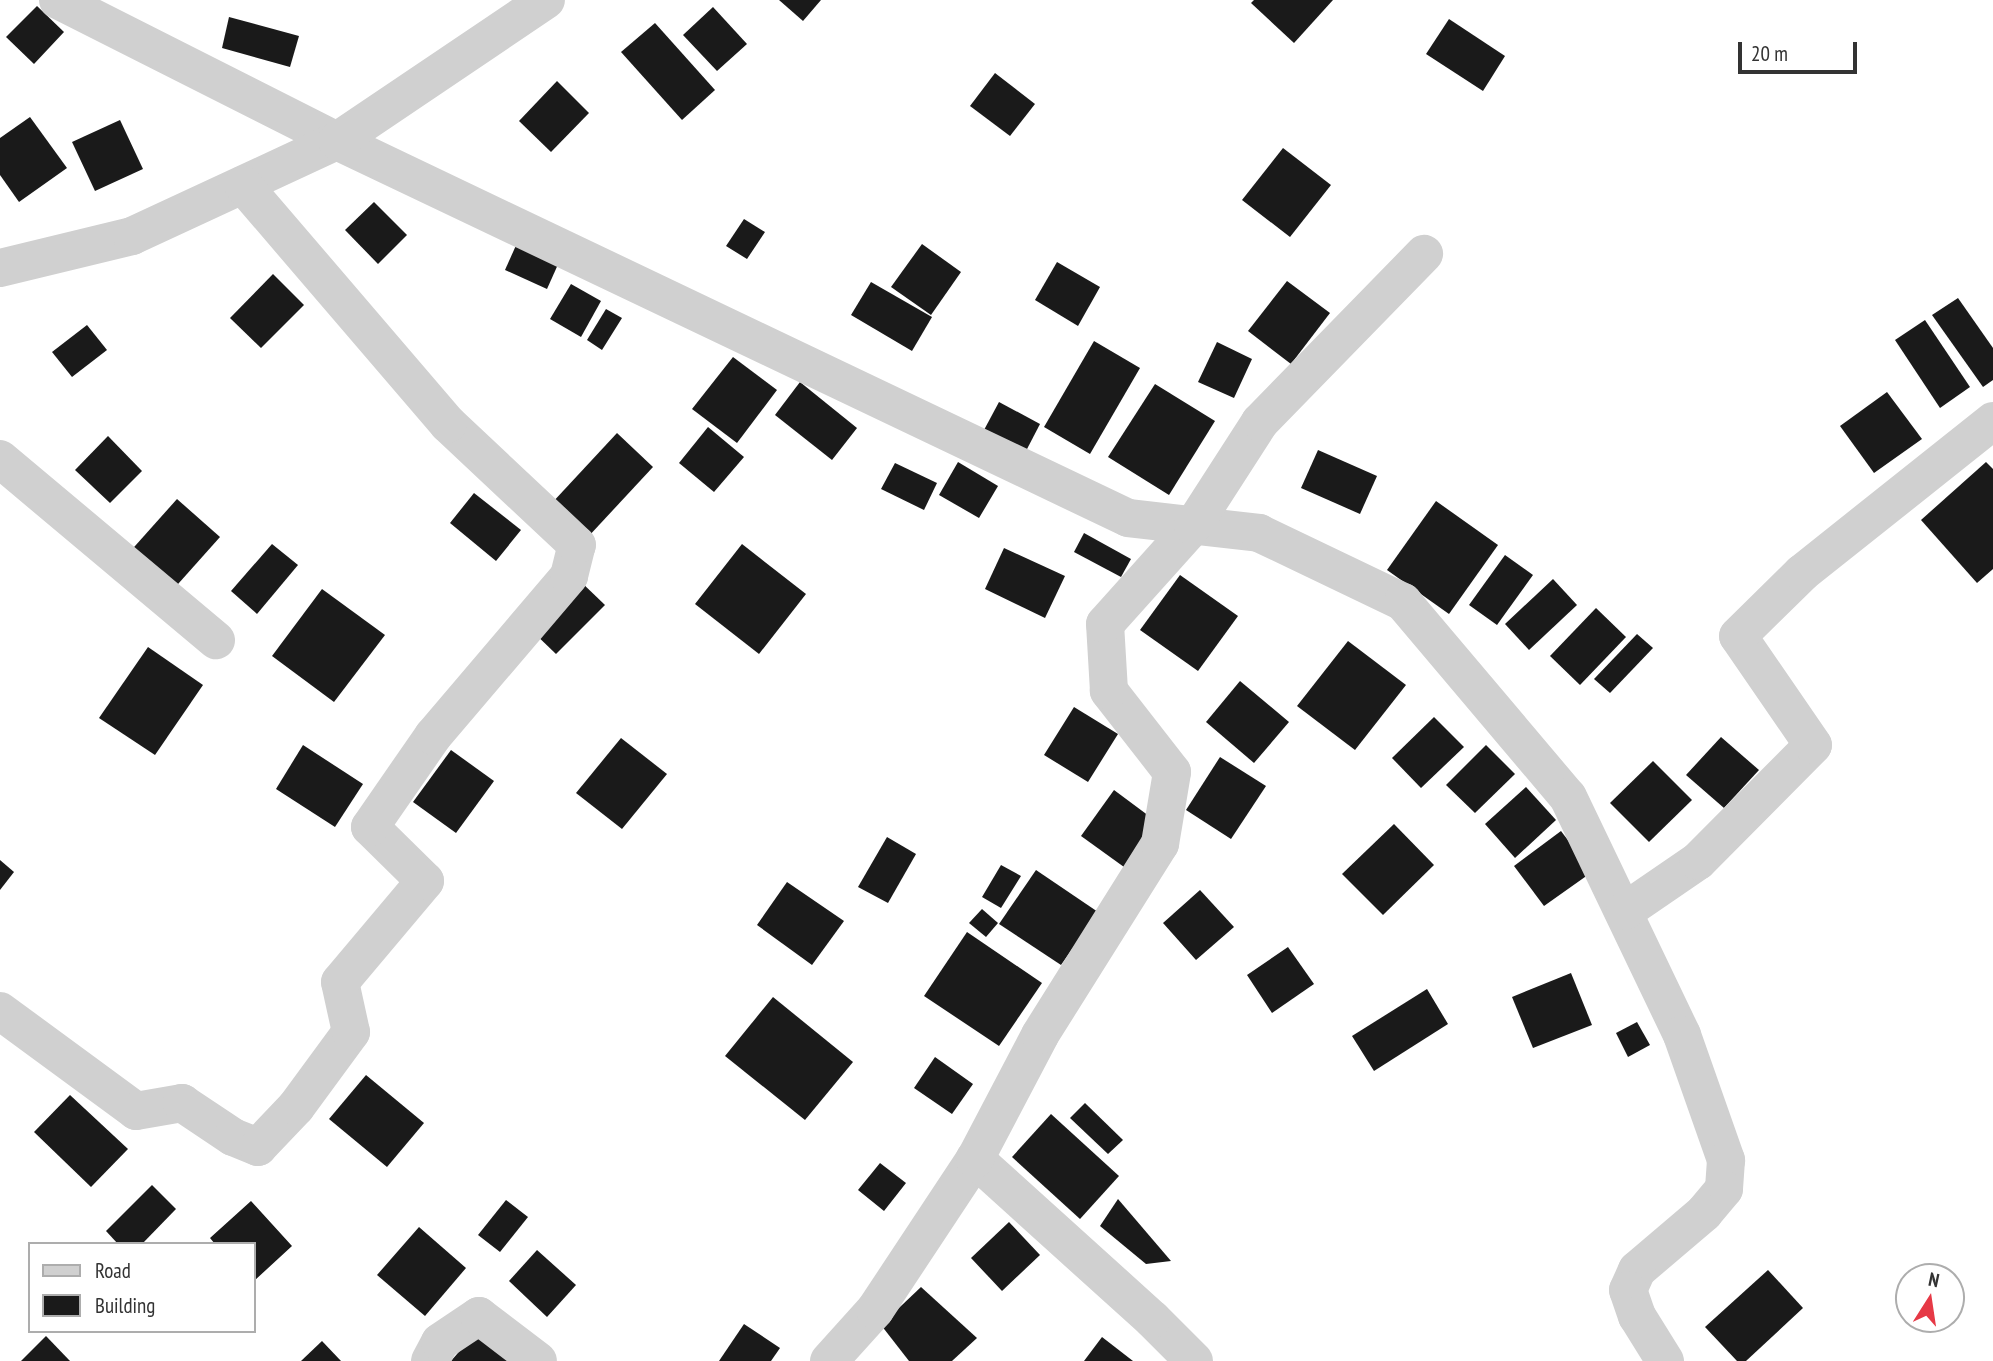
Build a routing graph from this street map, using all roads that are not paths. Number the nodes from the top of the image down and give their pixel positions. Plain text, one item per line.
1 (58, 0) edge
2 (546, 0) edge
3 (337, 141) junction
4 (243, 185) junction
5 (1424, 254) dead end
6 (0, 268) edge
7 (1993, 421) edge
8 (0, 459) edge
9 (1192, 526) junction
10 (216, 640) dead end
11 (1625, 911) junction
12 (0, 1011) edge
13 (975, 1159) junction
14 (430, 1361) edge
15 (538, 1361) edge
16 (829, 1361) edge
17 (1194, 1361) edge
18 (1665, 1361) edge

1 - 3 street
2 - 3 street
3 - 4 street
3 - 9 street
4 - 6 street
4 - 12 street
5 - 9 street
7 - 11 street
8 - 10 street
9 - 11 street
9 - 13 street
11 - 18 street
13 - 16 street
13 - 17 street
14 - 15 street

